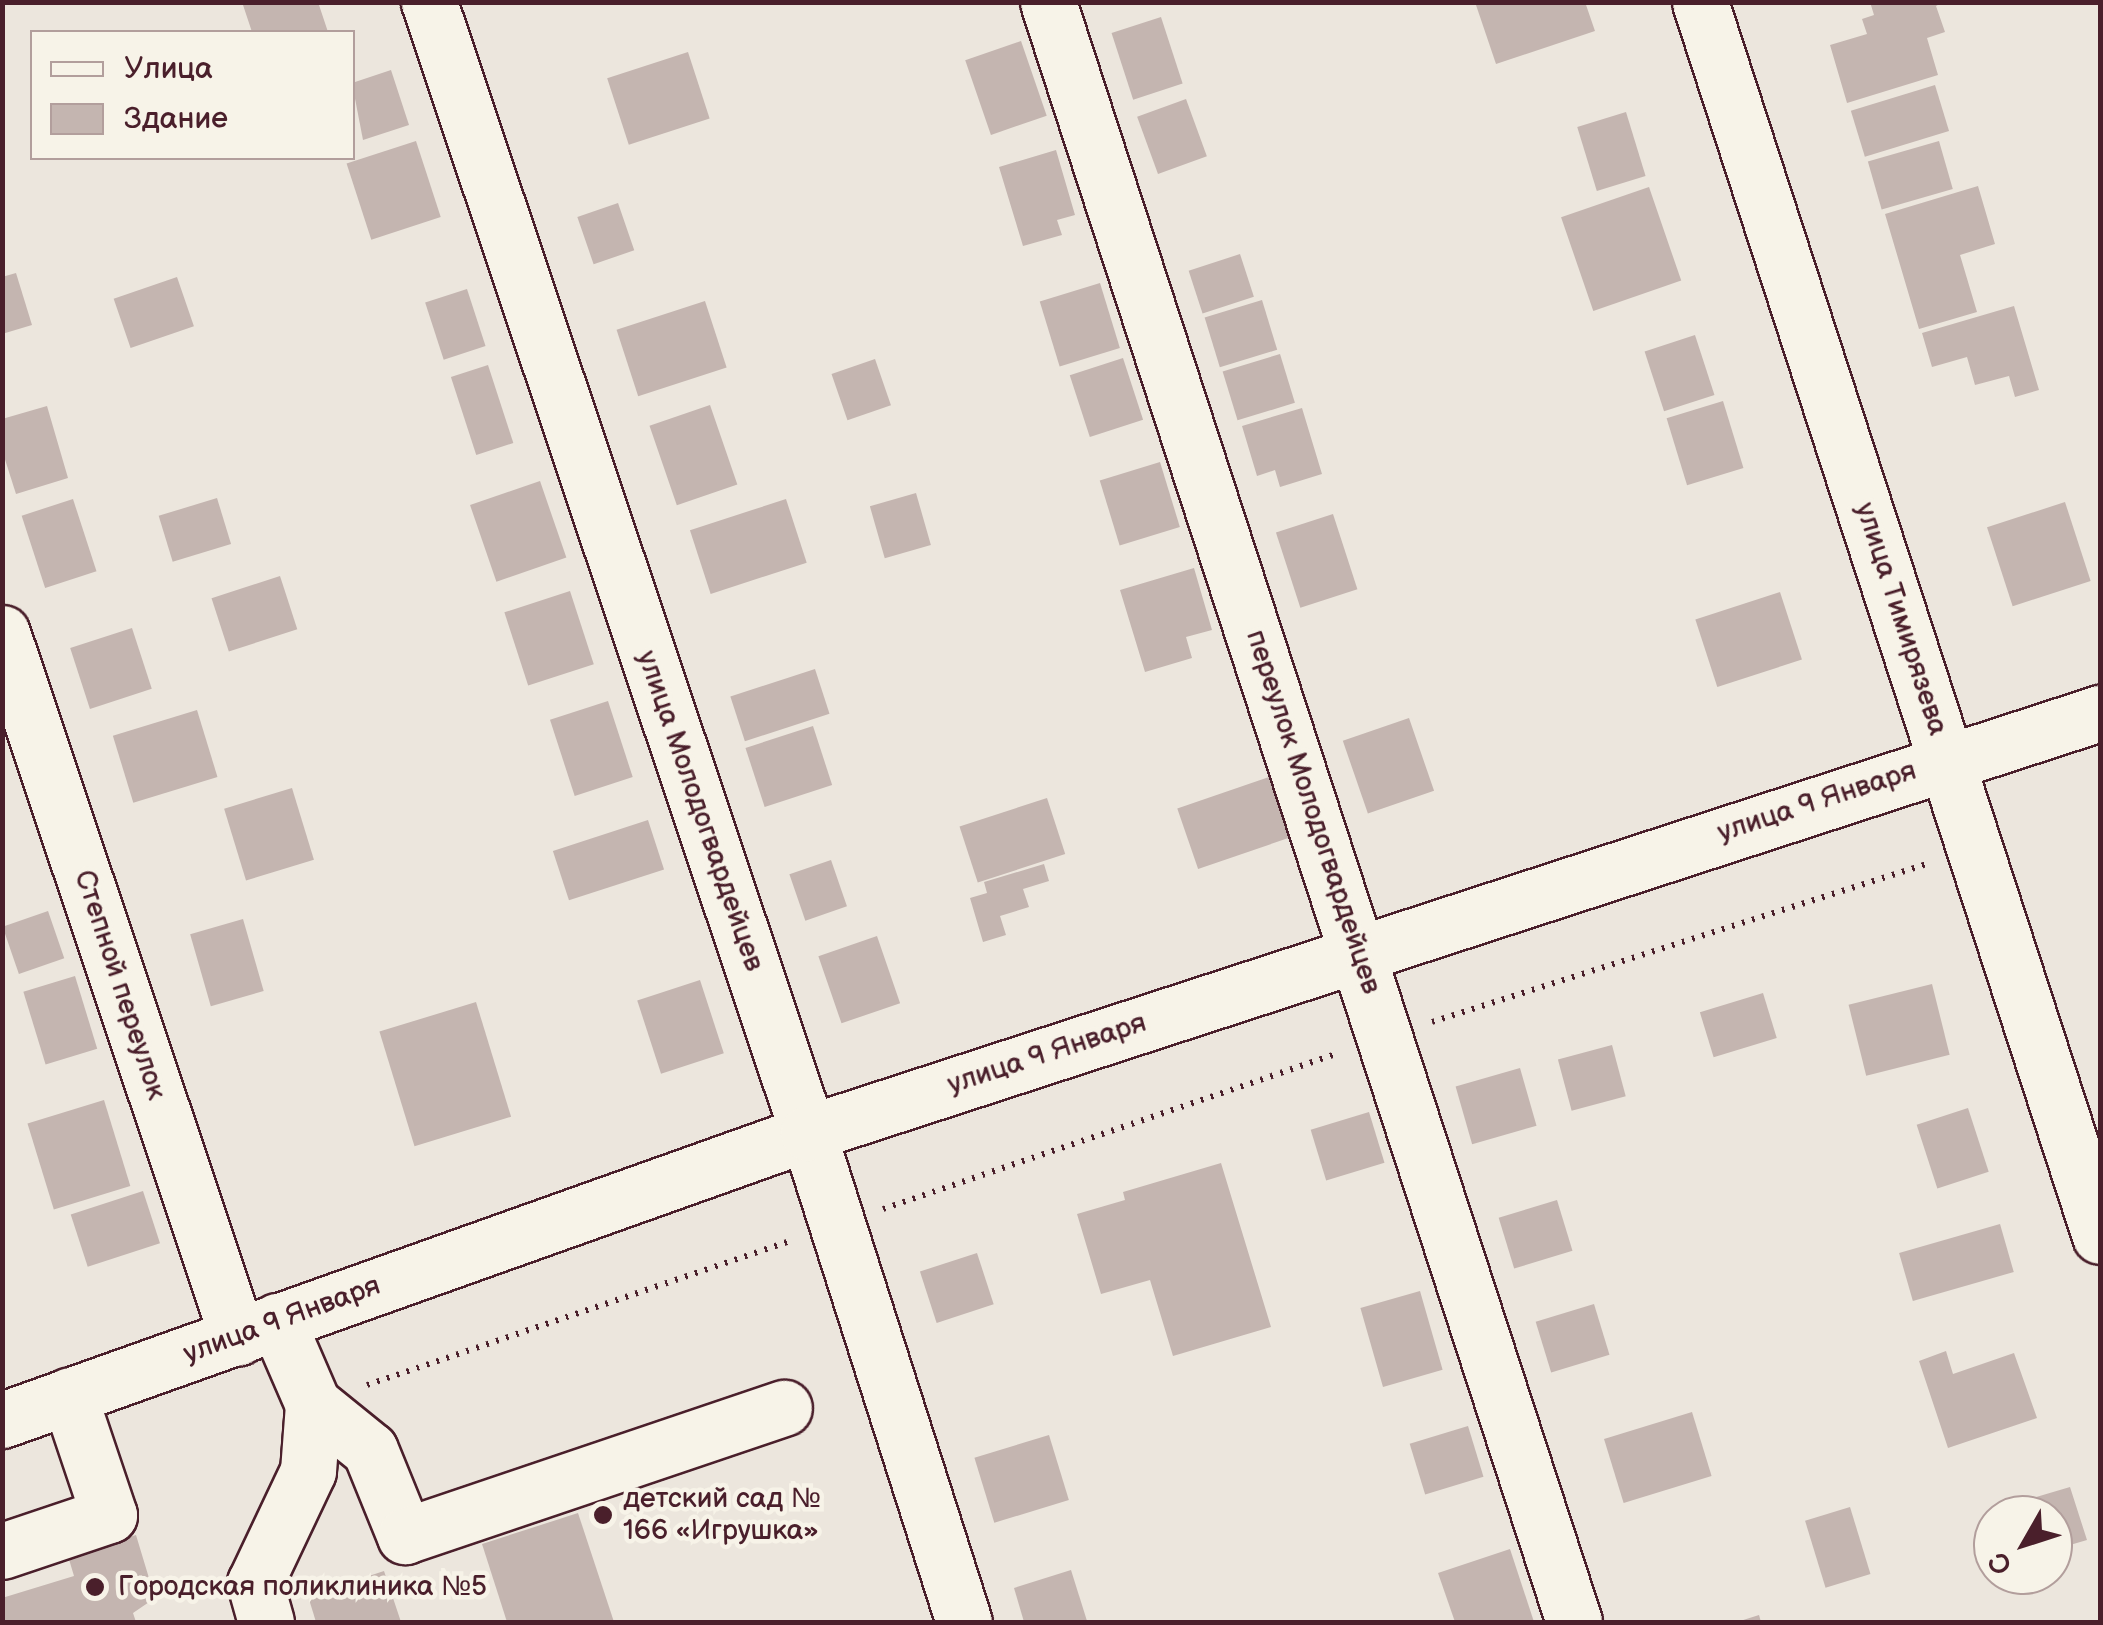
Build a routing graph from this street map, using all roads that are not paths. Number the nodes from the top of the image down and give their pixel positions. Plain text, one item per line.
1 (429, 2) edge
2 (1048, 2) edge
3 (1700, 2) edge
4 (2, 633) edge
5 (2100, 713) edge
6 (1948, 760) junction
7 (1359, 952) junction
8 (808, 1133) junction
9 (2100, 1236) edge
10 (258, 1329) junction
11 (70, 1396) junction
12 (313, 1404) junction
13 (784, 1408) dead end
14 (2, 1420) edge
15 (2, 1551) edge
16 (266, 1622) edge
17 (964, 1622) edge
18 (1574, 1622) edge

1 - 8 street, улица Молодогвардейцев
2 - 7 street, переулок Молодогвардейцев
3 - 6 street, улица Тимирязева
4 - 10 street, Степной переулок
5 - 6 street, улица 9 Января
6 - 7 street, улица 9 Января
6 - 9 street, улица Тимирязева
7 - 8 street, улица 9 Января
7 - 18 street, переулок Молодогвардейцев
8 - 10 street, улица 9 Января
8 - 17 street, улица Молодогвардейцев
10 - 11 street, улица 9 Января
10 - 12 street, Степной переулок
11 - 14 street, улица 9 Января
11 - 15 street
12 - 13 street
12 - 16 street

